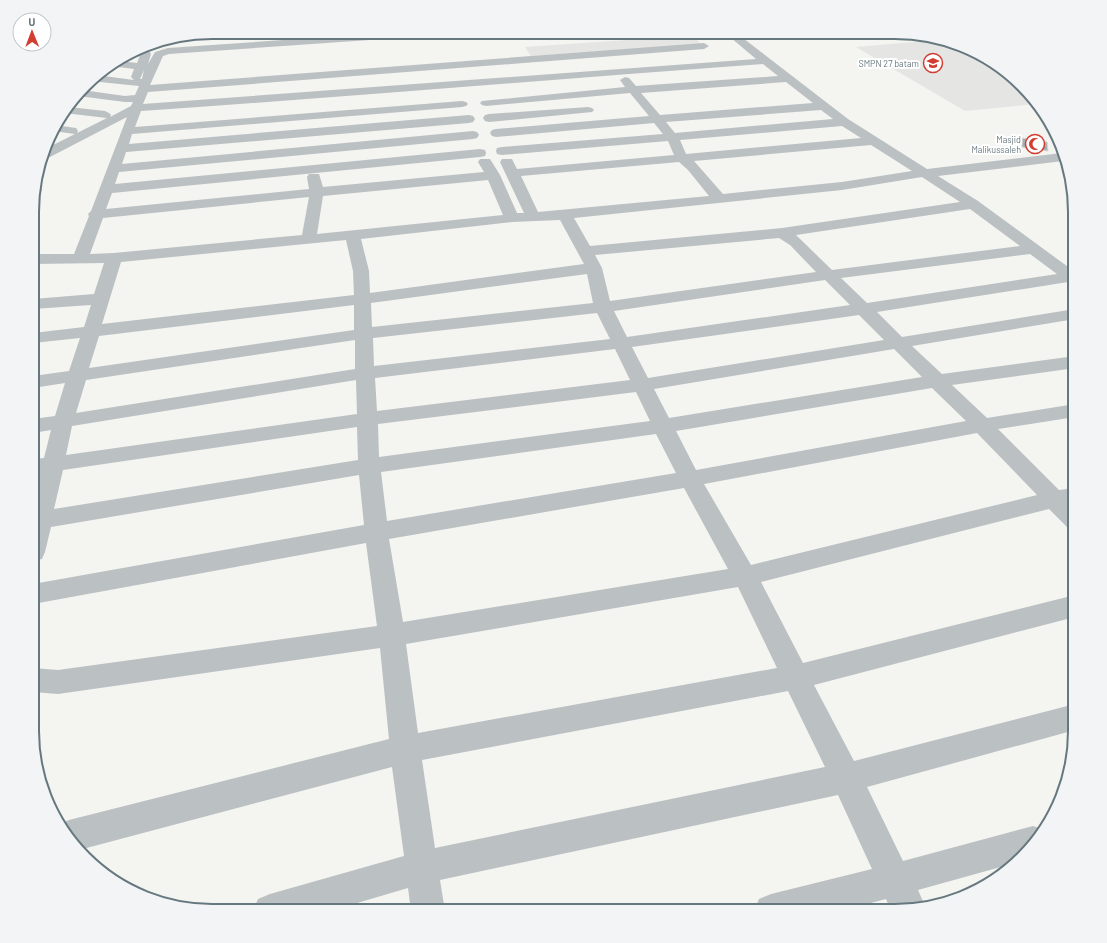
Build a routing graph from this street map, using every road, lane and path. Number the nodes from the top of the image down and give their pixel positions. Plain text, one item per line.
1 (346, 39) edge
2 (446, 39) edge
3 (738, 39) edge
4 (332, 40) joint
5 (408, 45) dead end
6 (704, 46) dead end
7 (143, 53) edge
8 (606, 53) junction
9 (452, 54) dead end
10 (307, 59) junction
11 (765, 61) junction
12 (169, 63) dead end
13 (460, 65) junction
14 (119, 66) edge
15 (618, 71) junction
16 (786, 78) junction
17 (102, 79) edge
18 (146, 81) junction
19 (474, 82) junction
20 (133, 83) junction
21 (450, 84) junction
22 (632, 90) junction
23 (805, 92) junction
24 (86, 94) edge
25 (790, 94) dead end
26 (313, 96) junction
27 (125, 99) junction
28 (486, 103) junction
29 (462, 104) junction
30 (660, 104) dead end
31 (645, 105) junction
32 (823, 106) junction
33 (630, 107) dead end
34 (598, 109) dead end
35 (72, 111) edge
36 (105, 115) junction
37 (314, 115) junction
38 (489, 118) junction
39 (469, 119) junction
40 (657, 119) junction
41 (844, 122) junction
42 (60, 129) edge
43 (72, 131) junction
44 (127, 131) junction
45 (317, 133) junction
46 (496, 133) junction
47 (473, 136) junction
48 (672, 136) junction
49 (55, 139) edge
50 (872, 141) junction
51 (120, 149) junction
52 (50, 150) edge
53 (316, 150) junction
54 (502, 151) junction
55 (480, 153) junction
56 (1059, 157) edge
57 (682, 158) junction
58 (313, 168) junction
59 (113, 169) junction
60 (513, 173) junction
61 (925, 173) junction
62 (493, 175) junction
63 (105, 189) junction
64 (317, 192) junction
65 (719, 199) junction
66 (973, 204) junction
67 (95, 214) junction
68 (565, 215) junction
69 (533, 217) junction
70 (512, 218) junction
71 (782, 233) junction
72 (352, 235) junction
73 (309, 239) junction
74 (1033, 250) junction
75 (114, 258) junction
76 (39, 259) edge
77 (80, 259) junction
78 (590, 259) junction
79 (1068, 274) edge
80 (828, 275) junction
81 (1068, 279) edge
82 (100, 298) junction
83 (361, 299) junction
84 (39, 303) edge
85 (604, 307) junction
86 (862, 309) junction
87 (1068, 315) edge
88 (93, 331) junction
89 (362, 334) junction
90 (39, 337) edge
91 (622, 343) junction
92 (898, 344) junction
93 (1068, 363) edge
94 (366, 373) junction
95 (77, 377) junction
96 (937, 380) junction
97 (39, 381) edge
98 (642, 385) junction
99 (1068, 411) edge
100 (367, 418) junction
101 (64, 422) junction
102 (39, 425) edge
103 (982, 425) junction
104 (664, 426) junction
105 (53, 464) junction
106 (39, 466) edge
107 (369, 466) junction
108 (690, 479) junction
109 (1065, 498) edge
110 (39, 514) edge
111 (39, 521) edge
112 (376, 532) junction
113 (745, 576) junction
114 (39, 593) edge
115 (1068, 608) edge
116 (392, 634) junction
117 (796, 677) junction
118 (39, 681) edge
119 (1068, 719) edge
120 (405, 749) junction
121 (846, 778) junction
122 (74, 835) edge
123 (1026, 844) edge
124 (422, 867) junction
125 (894, 880) junction
126 (294, 904) edge
127 (427, 904) edge
128 (799, 904) edge
129 (907, 904) edge

1 - 4 street
2 - 5 street
3 - 11 street
4 - 10 street
6 - 8 street
7 - 18 street
8 - 13 street
8 - 15 street
9 - 13 street
10 - 13 street
10 - 18 street
10 - 18 street
10 - 26 street
11 - 15 street
11 - 16 street
12 - 18 street
13 - 19 street
14 - 18 street
15 - 19 street
15 - 22 street
16 - 22 street
16 - 23 street
17 - 20 street
18 - 20 street
18 - 20 street
18 - 26 street
18 - 27 street
18 - 44 street
18 - 52 street
19 - 21 street
19 - 28 street
20 - 27 street
21 - 26 street
21 - 29 street
22 - 28 street
22 - 31 street
23 - 25 street
23 - 32 street
24 - 27 street
26 - 37 street
27 - 36 street
28 - 38 street
29 - 37 street
29 - 39 street
30 - 31 street
31 - 33 street
31 - 40 street
32 - 40 street
32 - 41 street
34 - 38 street
35 - 36 street
36 - 43 street
37 - 44 street
37 - 45 street
38 - 46 street
39 - 45 street
39 - 47 street
40 - 46 street
40 - 48 street
41 - 48 street
41 - 50 street
42 - 43 street
43 - 49 street
44 - 51 street
45 - 51 street
45 - 53 street
46 - 54 street
47 - 53 street
47 - 55 street
48 - 54 street
48 - 57 street
50 - 57 street
50 - 61 street
51 - 59 street
53 - 58 street
53 - 59 street
54 - 60 street
55 - 58 street
55 - 62 street
56 - 61 street
57 - 60 street
57 - 65 street
58 - 63 street
58 - 64 street
59 - 63 street
60 - 69 street
61 - 65 street
61 - 66 street
62 - 64 street
62 - 70 street
63 - 67 street
64 - 67 street
64 - 73 street
65 - 68 street
66 - 71 street
66 - 74 street
67 - 77 street
68 - 69 street
68 - 78 street
69 - 70 street
70 - 72 street
71 - 78 street
71 - 80 street
72 - 73 street
72 - 83 street
73 - 75 street
74 - 79 street
74 - 80 street
75 - 77 street
75 - 82 street
76 - 77 street
78 - 83 street
78 - 85 street
80 - 85 street
80 - 86 street
81 - 86 street
82 - 84 street
82 - 88 street
83 - 88 street
83 - 89 street
85 - 89 street
85 - 91 street
86 - 91 street
86 - 92 street
87 - 92 street
88 - 90 street
88 - 95 street
89 - 94 street
89 - 95 street
91 - 94 street
91 - 98 street
92 - 96 street
92 - 98 street
93 - 96 street
94 - 100 street
94 - 101 street
95 - 97 street
95 - 101 street
96 - 103 street
96 - 104 street
98 - 100 street
98 - 104 street
99 - 103 street
100 - 105 street
100 - 107 street
101 - 102 street
101 - 105 street
103 - 108 street
103 - 109 street
104 - 107 street
104 - 108 street
105 - 106 street
105 - 110 street
107 - 111 street
107 - 112 street
108 - 112 street
108 - 113 street
109 - 113 street
112 - 114 street
112 - 116 street
113 - 116 street
113 - 117 street
115 - 117 street
116 - 118 street
116 - 120 street
117 - 120 street
117 - 121 street
119 - 121 street
120 - 122 street
120 - 124 street
121 - 124 street
121 - 125 street
123 - 125 street
124 - 126 street
124 - 127 street
125 - 128 street
125 - 129 street

